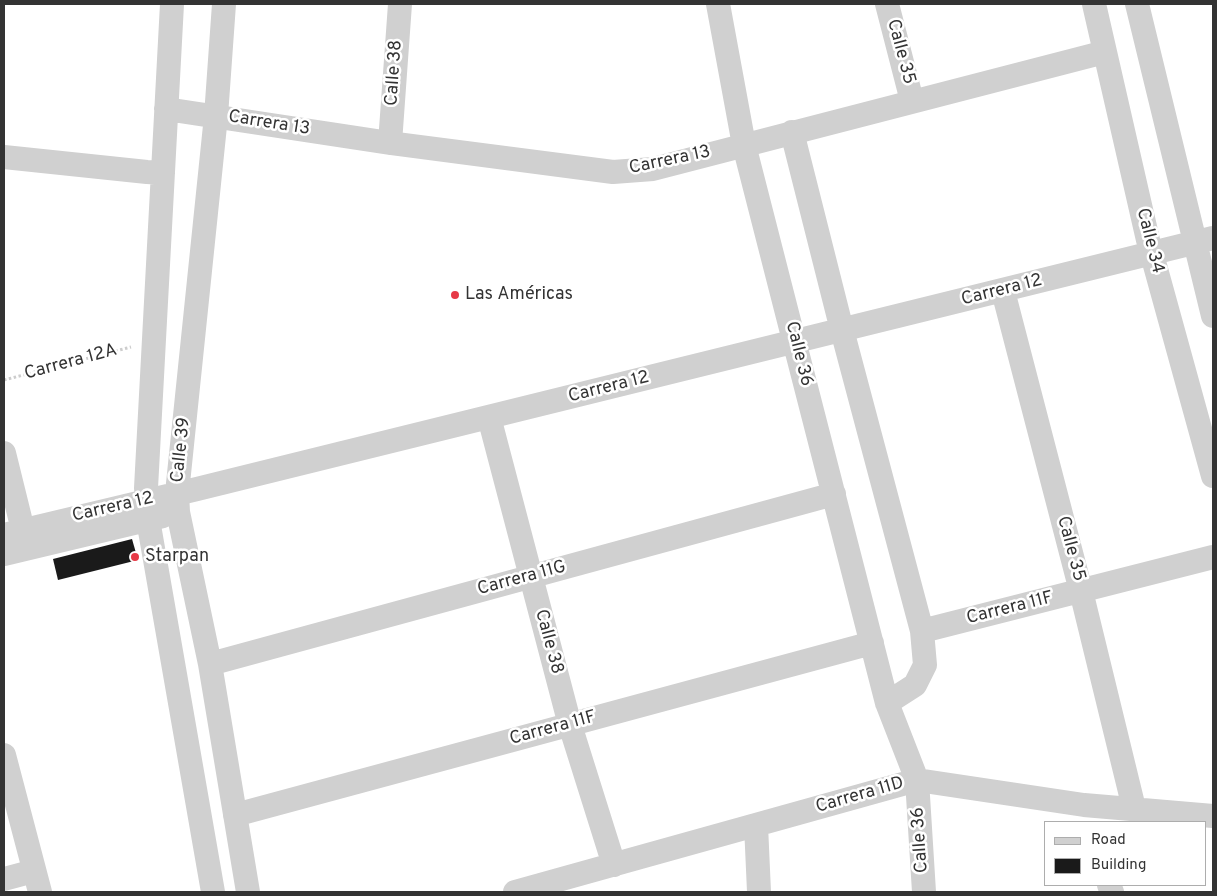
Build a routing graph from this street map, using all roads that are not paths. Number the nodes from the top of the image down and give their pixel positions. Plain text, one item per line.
1 (172, 4) edge
2 (224, 4) edge
3 (400, 4) edge
4 (718, 4) edge
5 (887, 4) edge
6 (1094, 4) edge
7 (1137, 4) edge
8 (1105, 52) junction
9 (912, 101) junction
10 (166, 108) junction
11 (216, 116) junction
12 (792, 132) junction
13 (390, 143) junction
14 (744, 145) junction
15 (4, 157) edge
16 (163, 172) junction
17 (1204, 241) edge
18 (1152, 253) junction
19 (1003, 291) junction
20 (1213, 316) edge
21 (842, 330) junction
22 (794, 342) junction
23 (489, 418) junction
24 (4, 453) edge
25 (1213, 476) edge
26 (834, 494) junction
27 (178, 503) junction
28 (148, 510) junction
29 (14, 532) edge
30 (4, 554) edge
31 (1213, 558) edge
32 (531, 577) junction
33 (1081, 591) junction
34 (922, 631) junction
35 (872, 643) junction
36 (210, 664) junction
37 (887, 703) junction
38 (570, 725) junction
39 (4, 755) edge
40 (917, 780) junction
41 (1134, 808) junction
42 (1086, 814) edge
43 (235, 815) junction
44 (1213, 816) edge
45 (756, 825) junction
46 (614, 865) junction
47 (4, 879) edge
48 (37, 882) edge
49 (524, 891) edge
50 (213, 892) edge
51 (248, 892) edge
52 (759, 892) edge
53 (924, 892) edge

1 - 10 street, Calle 39
2 - 11 street, Calle 39
3 - 13 street, Calle 38
4 - 14 street, Calle 36
5 - 9 street, Calle 35
6 - 8 street, Calle 34
7 - 17 street
8 - 9 street, Carrera 13
8 - 18 street, Calle 34
9 - 12 street, Carrera 13
10 - 11 street, Carrera 13
10 - 16 street, Calle 39
11 - 13 street, Carrera 13
11 - 27 street, Calle 39
12 - 14 street, Carrera 13
12 - 21 street
13 - 14 street, Carrera 13
14 - 22 street, Calle 36
15 - 16 street
16 - 28 street, Calle 39
17 - 18 street, Carrera 12
17 - 20 street
18 - 19 street, Carrera 12
18 - 25 street, Calle 34
19 - 21 street, Carrera 12
19 - 33 street, Calle 35
21 - 22 street, Carrera 12
21 - 34 street
22 - 23 street, Carrera 12
22 - 26 street, Calle 36
23 - 27 street, Carrera 12
23 - 32 street, Calle 38
24 - 29 street
26 - 32 street, Carrera 11G
26 - 35 street, Calle 36
27 - 28 street, Carrera 12
27 - 36 street, Calle 39
28 - 29 street, Carrera 12
28 - 30 street, Carrera 12
28 - 50 street, Calle 39
31 - 33 street, Carrera 11F
32 - 36 street, Carrera 11G
32 - 38 street, Calle 38
33 - 34 street, Carrera 11F
33 - 41 street, Calle 35
34 - 37 street
35 - 37 street, Calle 36
35 - 38 street, Carrera 11F
36 - 43 street, Calle 39
37 - 40 street, Calle 36
38 - 43 street, Carrera 11F
38 - 46 street, Calle 38
39 - 48 street
40 - 42 street, Carrera 11D
40 - 45 street, Carrera 11D
40 - 53 street, Calle 36
41 - 42 street, Carrera 11D
41 - 44 street, Carrera 11D
43 - 51 street, Calle 39
45 - 46 street, Carrera 11D
45 - 52 street
46 - 49 street, Carrera 11D
47 - 48 street

